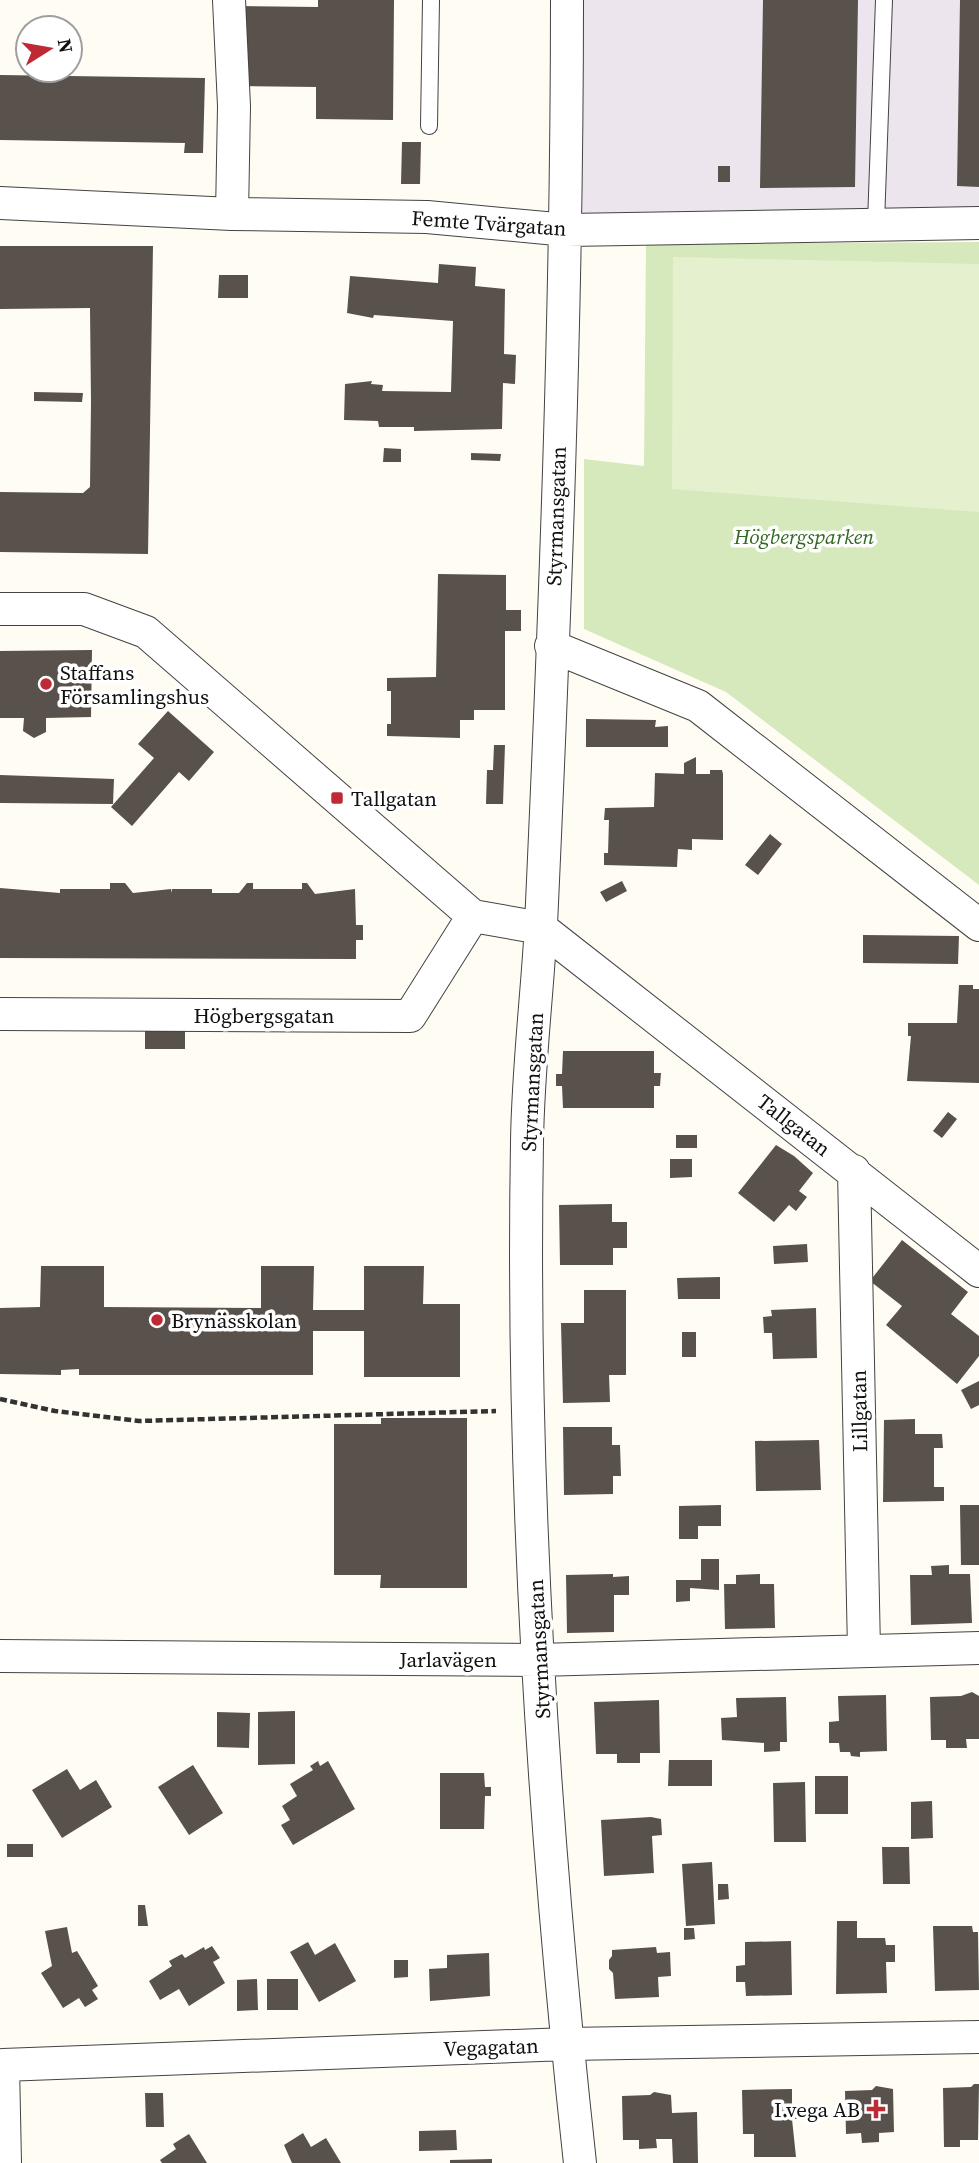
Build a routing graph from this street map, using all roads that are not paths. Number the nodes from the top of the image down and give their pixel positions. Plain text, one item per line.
1 (229, 0) edge
2 (431, 0) edge
3 (567, 0) edge
4 (884, 0) edge
5 (429, 126) dead end
6 (0, 204) edge
7 (232, 214) junction
8 (876, 223) junction
9 (979, 223) edge
10 (567, 230) junction
11 (0, 609) edge
12 (551, 646) junction
13 (473, 916) junction
14 (979, 925) edge
15 (541, 928) junction
16 (0, 1014) edge
17 (854, 1171) junction
18 (979, 1271) edge
19 (979, 1648) edge
20 (864, 1650) junction
21 (0, 1656) edge
22 (538, 1660) junction
23 (979, 2038) edge
24 (567, 2044) junction
25 (5, 2163) edge
26 (580, 2163) edge

1 - 7 street
2 - 5 lane
3 - 10 street, Styrmansgatan
4 - 8 lane
6 - 7 street, Femte Tvärgatan
7 - 10 street, Femte Tvärgatan
8 - 9 street, Femte Tvärgatan
8 - 10 street, Femte Tvärgatan
10 - 12 street, Styrmansgatan
11 - 13 street
12 - 14 street
12 - 15 street, Styrmansgatan
13 - 15 street
13 - 16 street, Högbergsgatan
15 - 17 street, Tallgatan
15 - 22 street, Styrmansgatan
17 - 18 street, Tallgatan
17 - 20 street, Lillgatan
19 - 20 street, Jarlavägen
20 - 22 street, Jarlavägen
21 - 22 street, Jarlavägen
22 - 24 street, Styrmansgatan
23 - 24 street, Vegagatan
24 - 25 street, Vegagatan
24 - 26 street, Styrmansgatan

